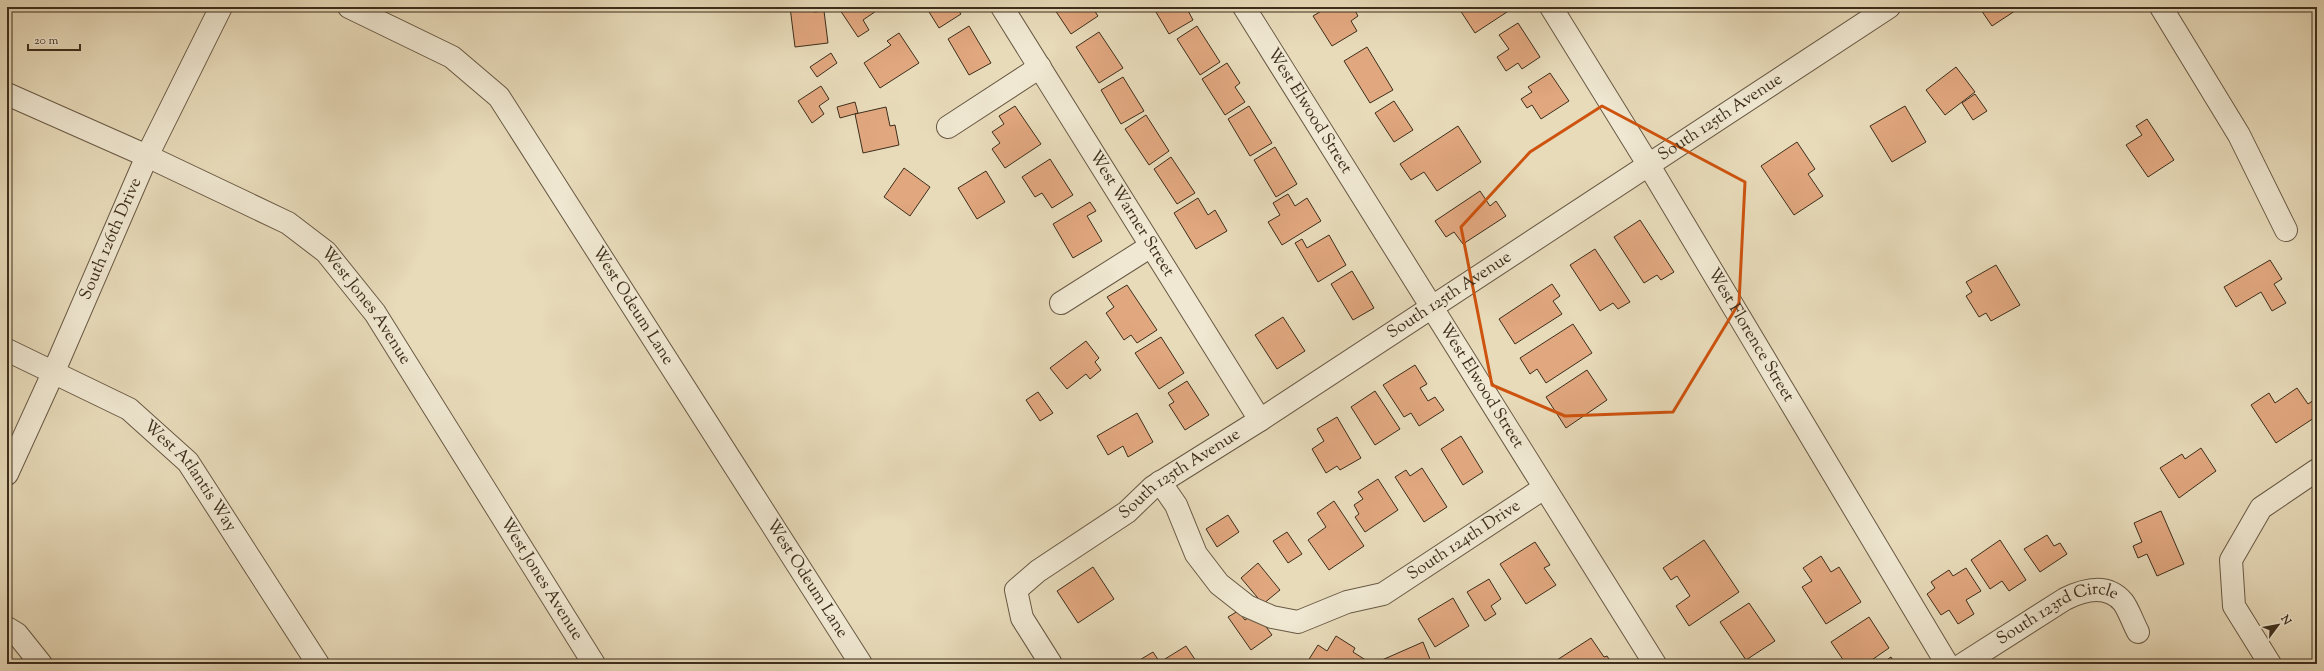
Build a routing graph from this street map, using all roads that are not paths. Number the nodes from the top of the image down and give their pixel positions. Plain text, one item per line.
1 (221, 7) edge
2 (349, 7) edge
3 (1002, 7) edge
4 (1244, 7) edge
5 (1551, 7) edge
6 (1889, 7) edge
7 (2161, 7) edge
8 (1040, 67) junction
9 (7, 94) edge
10 (948, 127) dead end
11 (147, 156) junction
12 (1648, 164) junction
13 (2286, 230) dead end
14 (1151, 246) junction
15 (1061, 303) dead end
16 (1431, 307) junction
17 (7, 350) edge
18 (54, 371) junction
19 (1260, 420) junction
20 (2317, 470) edge
21 (7, 474) edge
22 (1160, 482) junction
23 (1544, 488) junction
24 (7, 628) edge
25 (2138, 632) dead end
26 (41, 664) edge
27 (318, 664) edge
28 (594, 664) edge
29 (861, 664) edge
30 (1052, 664) edge
31 (1655, 664) edge
32 (1947, 664) edge
33 (1963, 664) edge
34 (2270, 664) edge

1 - 11 street, South 126th Drive
2 - 29 street, West Odeum Lane
3 - 8 street, West Warner Street
4 - 16 street, West Elwood Street
5 - 12 street, West Florence Street
6 - 12 street, South 125th Avenue
7 - 13 street
8 - 10 street
8 - 14 street, West Warner Street
9 - 11 street, West Jones Avenue
11 - 18 street, South 126th Drive
11 - 28 street, West Jones Avenue
12 - 16 street, South 125th Avenue
12 - 32 street, West Florence Street
14 - 15 street
14 - 19 street, West Warner Street
16 - 19 street, South 125th Avenue
16 - 23 street, West Elwood Street
17 - 18 street, West Atlantis Way
18 - 21 street, South 126th Drive
18 - 27 street, West Atlantis Way
19 - 22 street, South 125th Avenue
20 - 34 street
22 - 23 street, South 124th Drive
22 - 30 street, South 125th Avenue
23 - 31 street, West Elwood Street
24 - 26 street
25 - 33 street, South 123rd Circle

